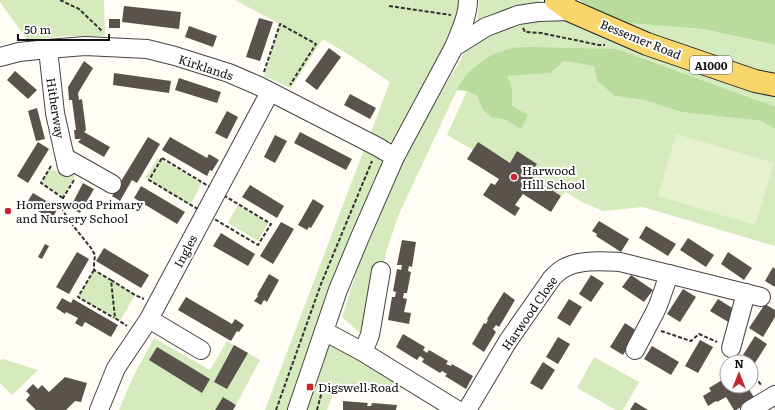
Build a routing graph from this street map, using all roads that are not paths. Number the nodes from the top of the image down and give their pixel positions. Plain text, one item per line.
1 (468, 0) edge
2 (563, 5) edge
3 (454, 47) junction
4 (48, 49) junction
5 (0, 57) edge
6 (775, 85) edge
7 (270, 92) junction
8 (395, 157) junction
9 (112, 184) dead end
10 (381, 271) dead end
11 (669, 274) junction
12 (148, 319) junction
13 (324, 331) junction
14 (731, 348) road end
15 (201, 350) dead end
16 (635, 350) dead end
17 (363, 352) junction
18 (775, 395) edge
19 (99, 410) edge
20 (297, 410) edge
21 (457, 410) edge
22 (467, 410) edge
23 (750, 410) edge

1 - 3 street
2 - 3 street
2 - 6 main road, Bessemer Road / A1000
3 - 8 street
4 - 5 street, Kirklands
4 - 7 street, Kirklands
4 - 9 street, Hitherway
7 - 8 street, Kirklands
7 - 12 street, Ingles
8 - 13 street
10 - 17 street
11 - 14 street, Harwood Close
11 - 16 street
11 - 22 street, Harwood Close
12 - 15 street
12 - 19 street, Ingles
13 - 17 street
13 - 20 street
17 - 21 street
18 - 23 street

